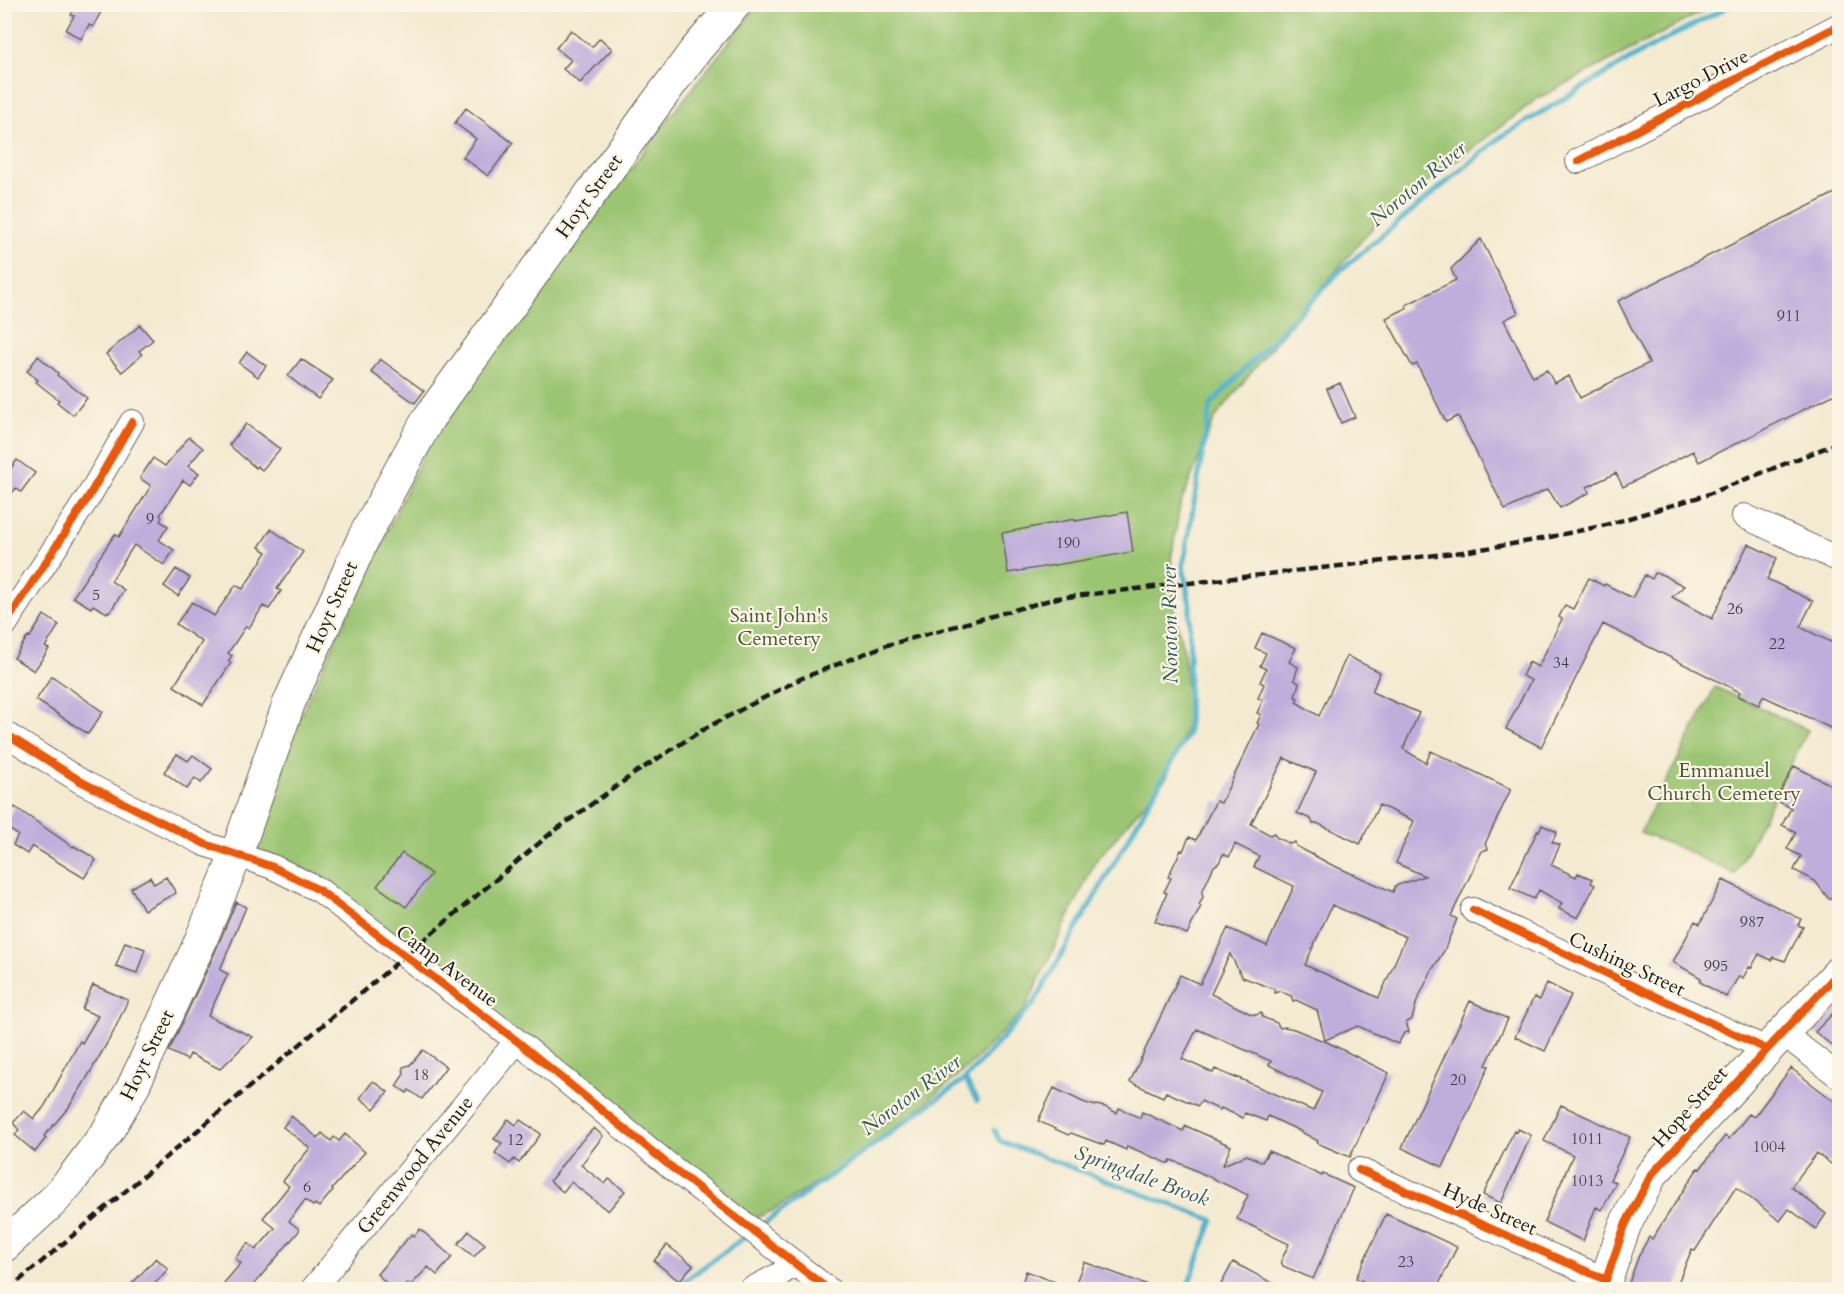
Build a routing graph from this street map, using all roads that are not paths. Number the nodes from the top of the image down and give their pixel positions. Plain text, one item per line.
1 (735, 4) edge
2 (1839, 26) edge
3 (1578, 161) dead end
4 (132, 422) dead end
5 (1744, 516) dead end
6 (1839, 560) edge
7 (4, 626) edge
8 (4, 732) edge
9 (236, 855) junction
10 (1473, 910) dead end
11 (1839, 971) edge
12 (518, 1041) junction
13 (1773, 1041) junction
14 (1839, 1077) edge
15 (1359, 1170) dead end
16 (4, 1246) edge
17 (795, 1263) junction
18 (1606, 1285) edge
19 (312, 1290) edge
20 (750, 1290) edge
21 (829, 1290) edge

1 - 9 main road, Hoyt Street
2 - 3 street, Largo Drive
4 - 7 street
5 - 6 street
8 - 9 street, Camp Avenue
9 - 12 street, Camp Avenue
9 - 16 main road, Hoyt Street
10 - 13 street, Cushing Street
11 - 13 main road, Hope Street
12 - 17 street, Camp Avenue
12 - 19 street, Greenwood Avenue
13 - 14 street, Cushing Street
13 - 18 main road, Hope Street
15 - 18 street, Hyde Street
17 - 20 street
17 - 21 street, Camp Avenue

